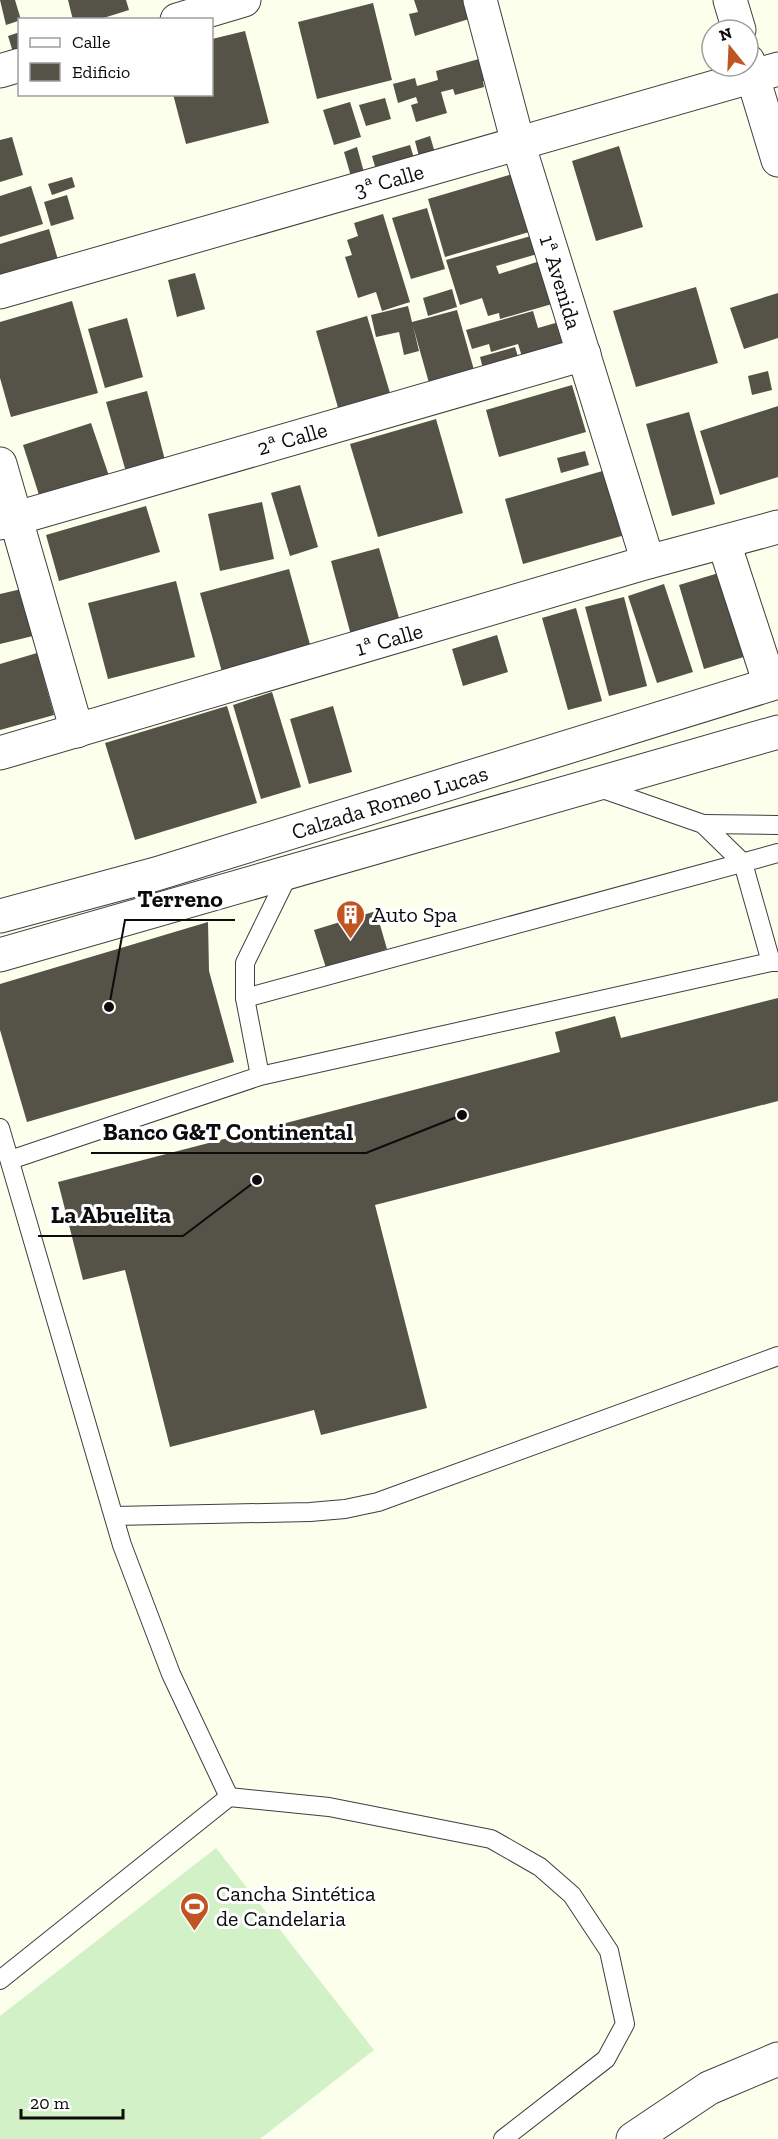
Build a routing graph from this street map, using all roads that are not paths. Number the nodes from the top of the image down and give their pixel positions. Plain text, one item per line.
1 (244, 0) edge
2 (480, 0) edge
3 (730, 0) edge
4 (184, 18) edge
5 (735, 18) edge
6 (18, 66) edge
7 (760, 69) edge
8 (0, 71) edge
9 (731, 78) edge
10 (518, 143) junction
11 (778, 160) edge
12 (0, 292) edge
13 (584, 354) junction
14 (0, 464) edge
15 (8, 520) edge
16 (777, 532) edge
17 (724, 543) junction
18 (648, 562) junction
19 (774, 683) edge
20 (77, 731) junction
21 (778, 732) edge
22 (0, 753) edge
23 (593, 786) junction
24 (703, 824) junction
25 (778, 825) edge
26 (778, 853) edge
27 (743, 862) junction
28 (290, 871) junction
29 (0, 916) edge
30 (0, 955) edge
31 (775, 962) edge
32 (245, 999) junction
33 (260, 1076) junction
34 (0, 1128) edge
35 (10, 1160) junction
36 (778, 1356) edge
37 (114, 1516) junction
38 (229, 1797) junction
39 (0, 1980) edge
40 (778, 2059) edge
41 (503, 2139) edge
42 (633, 2139) edge

1 - 4 street
2 - 10 street, 1ª Avenida
3 - 5 street
6 - 8 street
7 - 11 street
9 - 10 street, 3ª Calle
10 - 12 street, 3ª Calle
10 - 13 street, 1ª Avenida
13 - 15 street, 2ª Calle
13 - 18 street, 1ª Avenida
14 - 15 street
15 - 20 street
16 - 17 street, 1ª Calle
17 - 18 street, 1ª Calle
17 - 19 street
18 - 20 street, 1ª Calle
19 - 29 street, Calzada Romeo Lucas
20 - 22 street, 1ª Calle
21 - 23 street, Calzada Romeo Lucas
23 - 24 lane
23 - 28 street, Calzada Romeo Lucas
24 - 25 lane
24 - 27 lane
26 - 27 lane
27 - 31 lane
27 - 32 lane
28 - 30 street, Calzada Romeo Lucas
28 - 32 lane
31 - 33 lane
32 - 33 lane
33 - 35 lane
34 - 35 lane
35 - 37 lane
36 - 37 lane
37 - 38 lane
38 - 39 lane
38 - 41 lane
40 - 42 street

